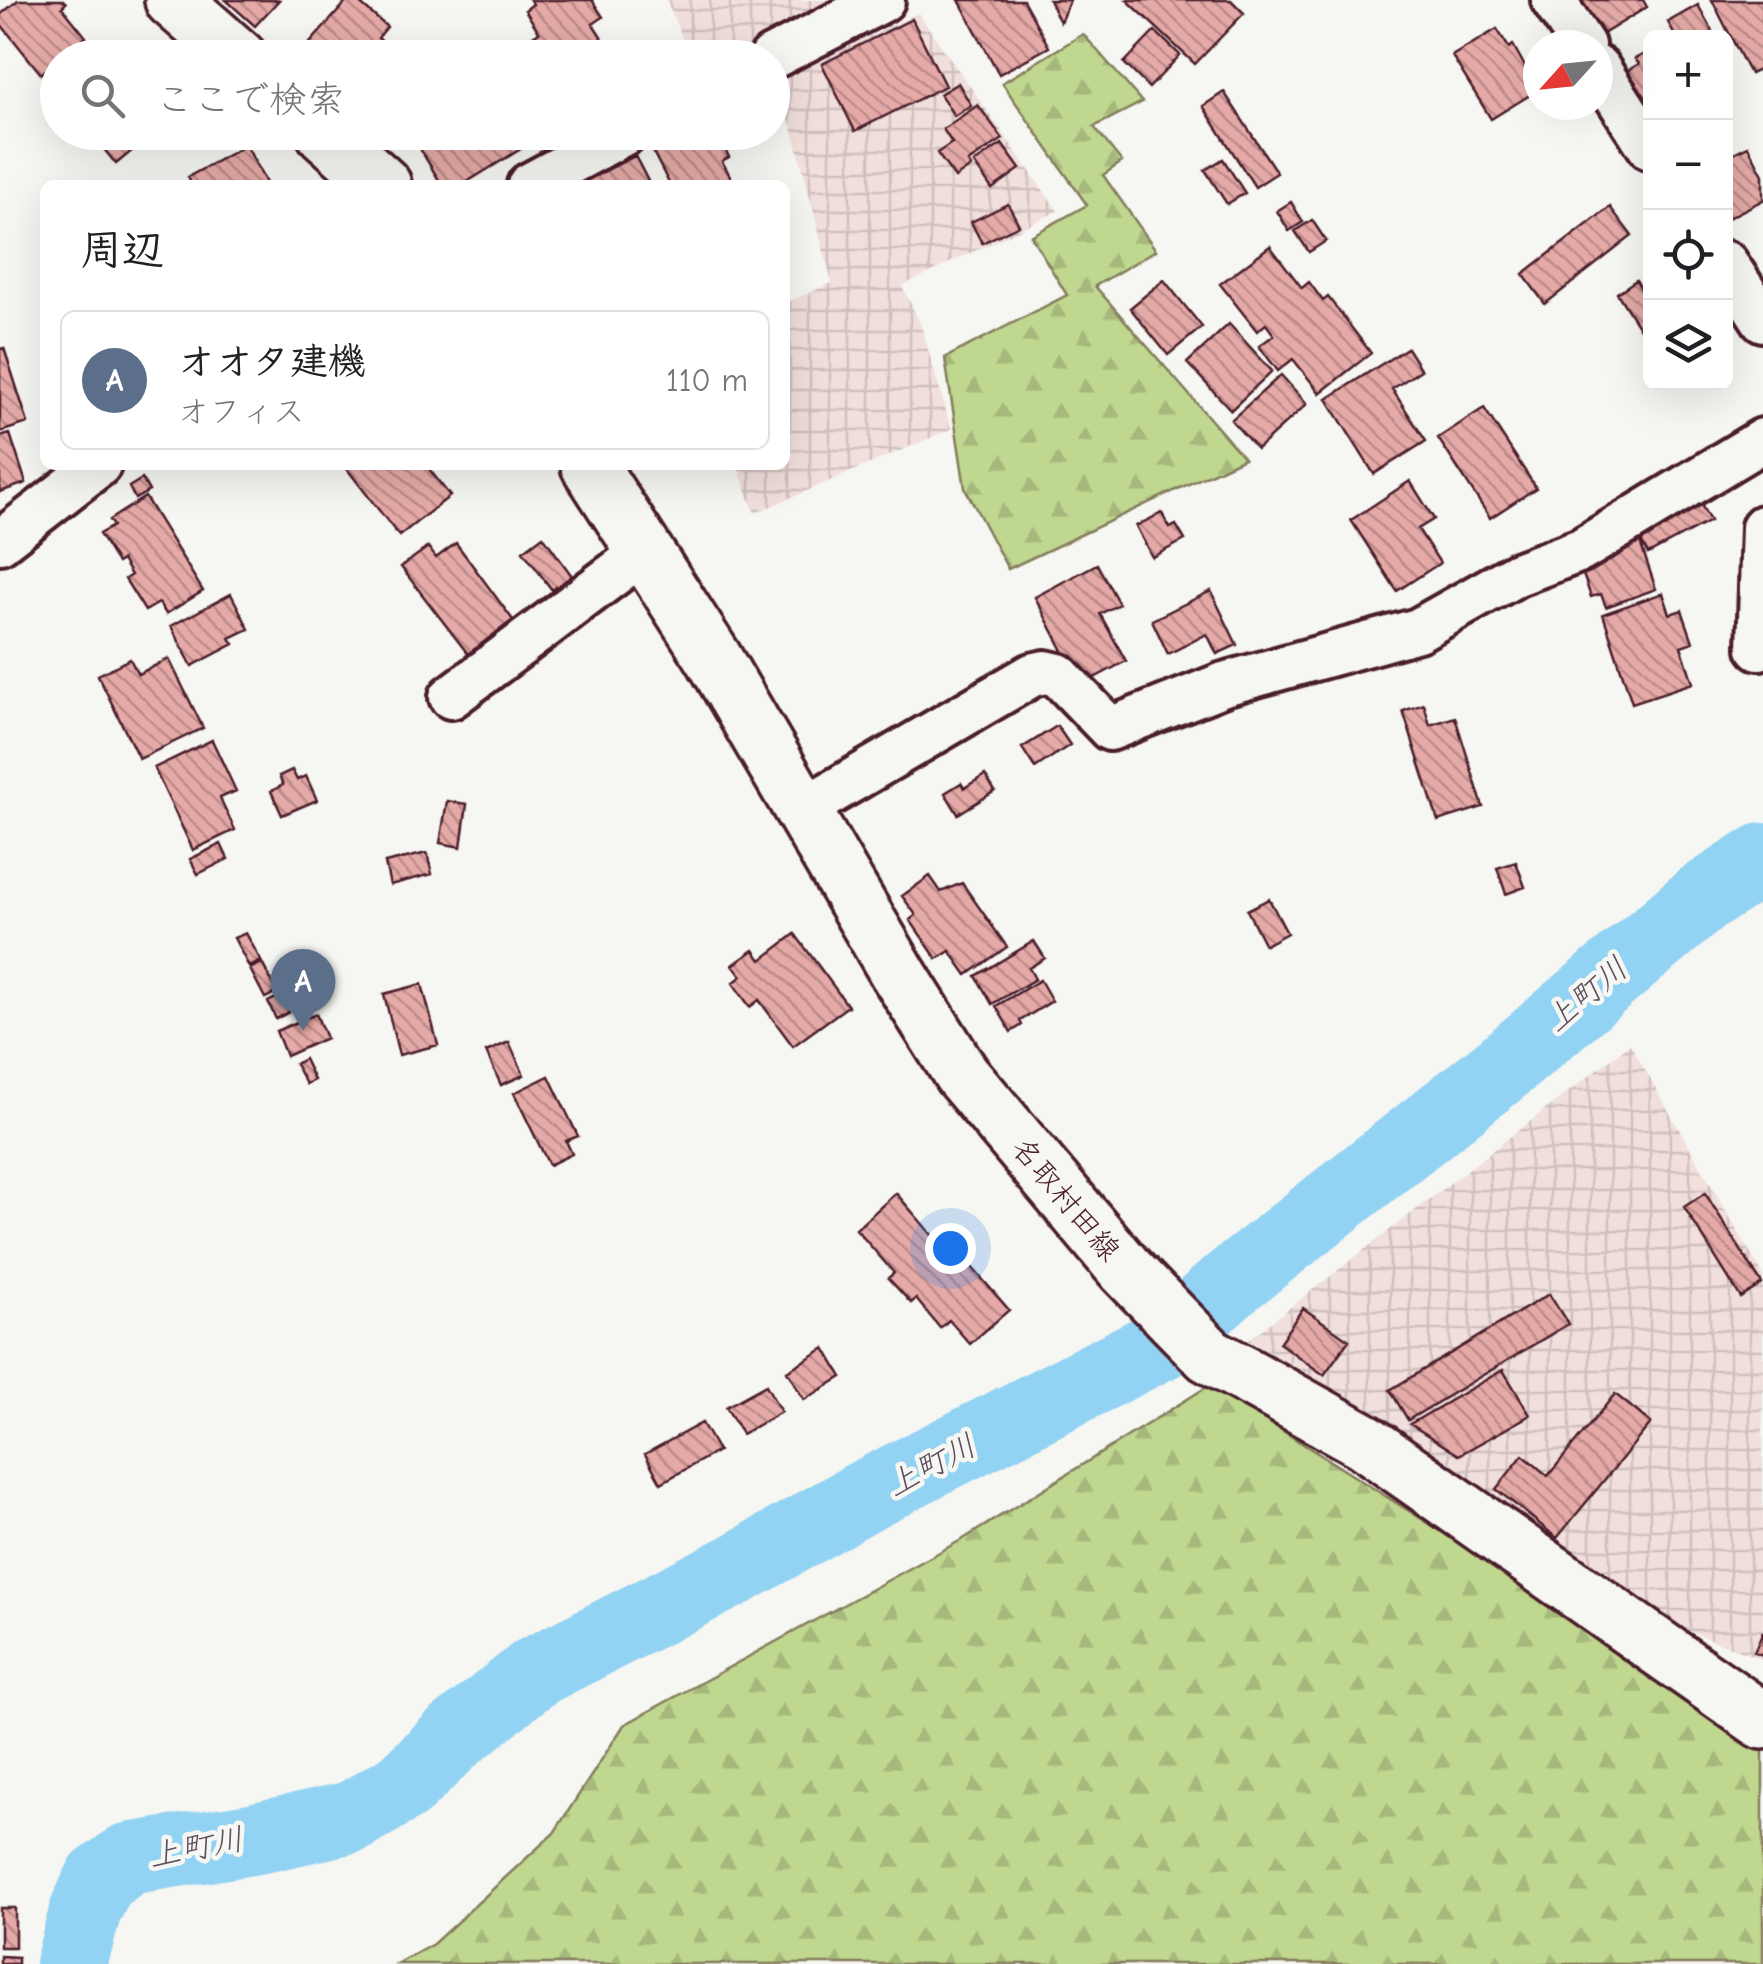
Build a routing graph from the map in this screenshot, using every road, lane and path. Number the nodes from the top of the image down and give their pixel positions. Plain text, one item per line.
1 (173, 0) edge
2 (884, 0) edge
3 (1553, 0) edge
4 (1572, 30) edge
5 (218, 40) edge
6 (790, 48) edge
7 (1613, 91) edge
8 (1643, 137) edge
9 (344, 150) edge
10 (594, 150) edge
11 (377, 180) edge
12 (538, 180) edge
13 (1733, 273) edge
14 (1763, 320) edge
15 (1763, 440) edge
16 (93, 470) edge
17 (592, 470) edge
18 (1763, 527) edge
19 (0, 542) edge
20 (645, 551) junction
21 (1759, 648) dead end
22 (451, 697) dead end
23 (802, 810) junction
24 (1688, 1666) junction
25 (1763, 1684) edge
26 (1763, 1722) edge

1 - 5 main road
2 - 6 street
3 - 4 street
7 - 8 street
9 - 11 main road
10 - 12 street
13 - 14 street
15 - 23 street
16 - 19 street
17 - 20 main road, 名取村田線
18 - 21 street
20 - 22 street
20 - 23 main road, 名取村田線
23 - 24 main road, 名取村田線
24 - 25 street
24 - 26 main road, 名取村田線

